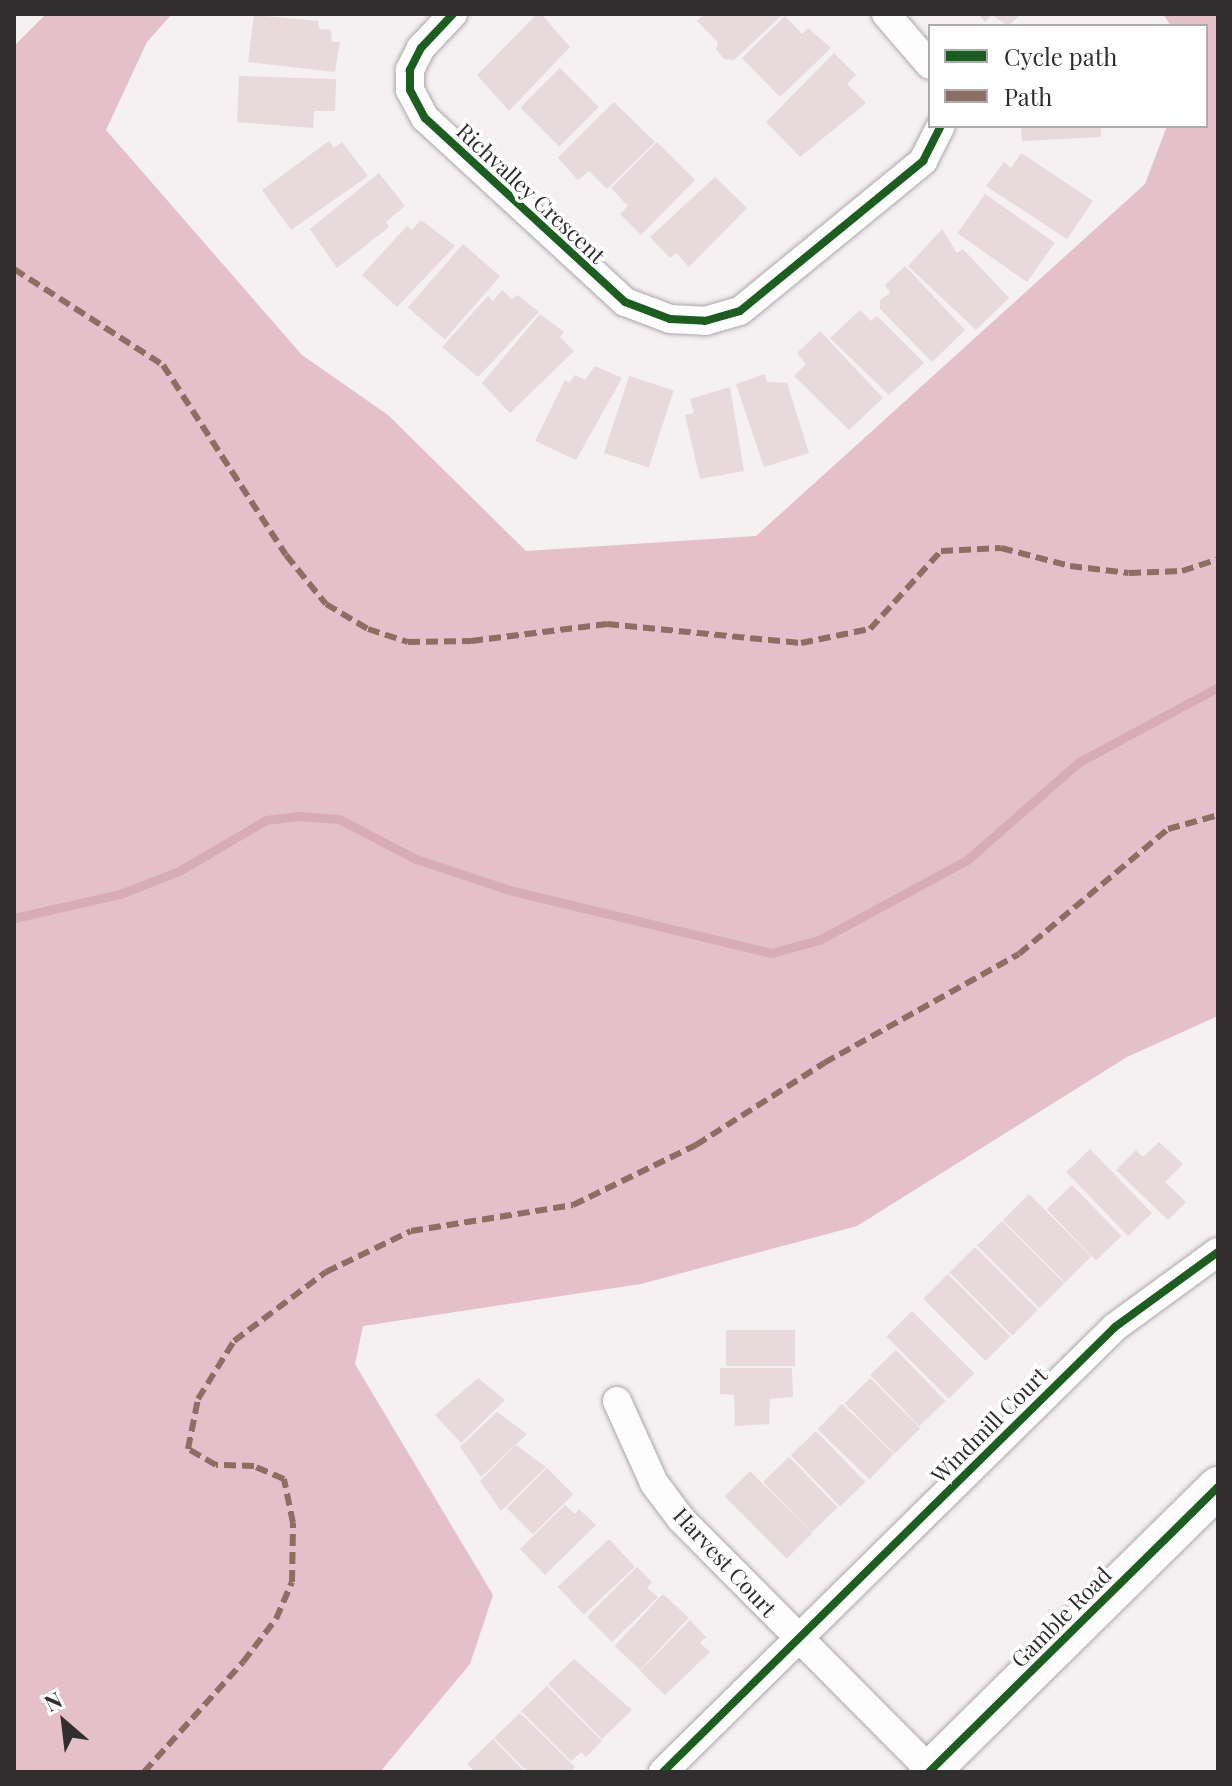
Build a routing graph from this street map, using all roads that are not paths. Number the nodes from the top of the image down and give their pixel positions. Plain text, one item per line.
1 (453, 14) edge
2 (886, 14) edge
3 (928, 63) edge
4 (940, 128) edge
5 (1218, 1252) edge
6 (617, 1401) dead end
7 (1218, 1487) edge
8 (798, 1639) junction
9 (930, 1771) edge
10 (663, 1772) edge

1 - 4 street, Richvalley Crescent
2 - 3 street
5 - 8 street, Windmill Court
6 - 8 street, Harvest Court
7 - 9 main road, Gamble Road
8 - 9 street, Harvest Court
8 - 10 street, Windmill Court

